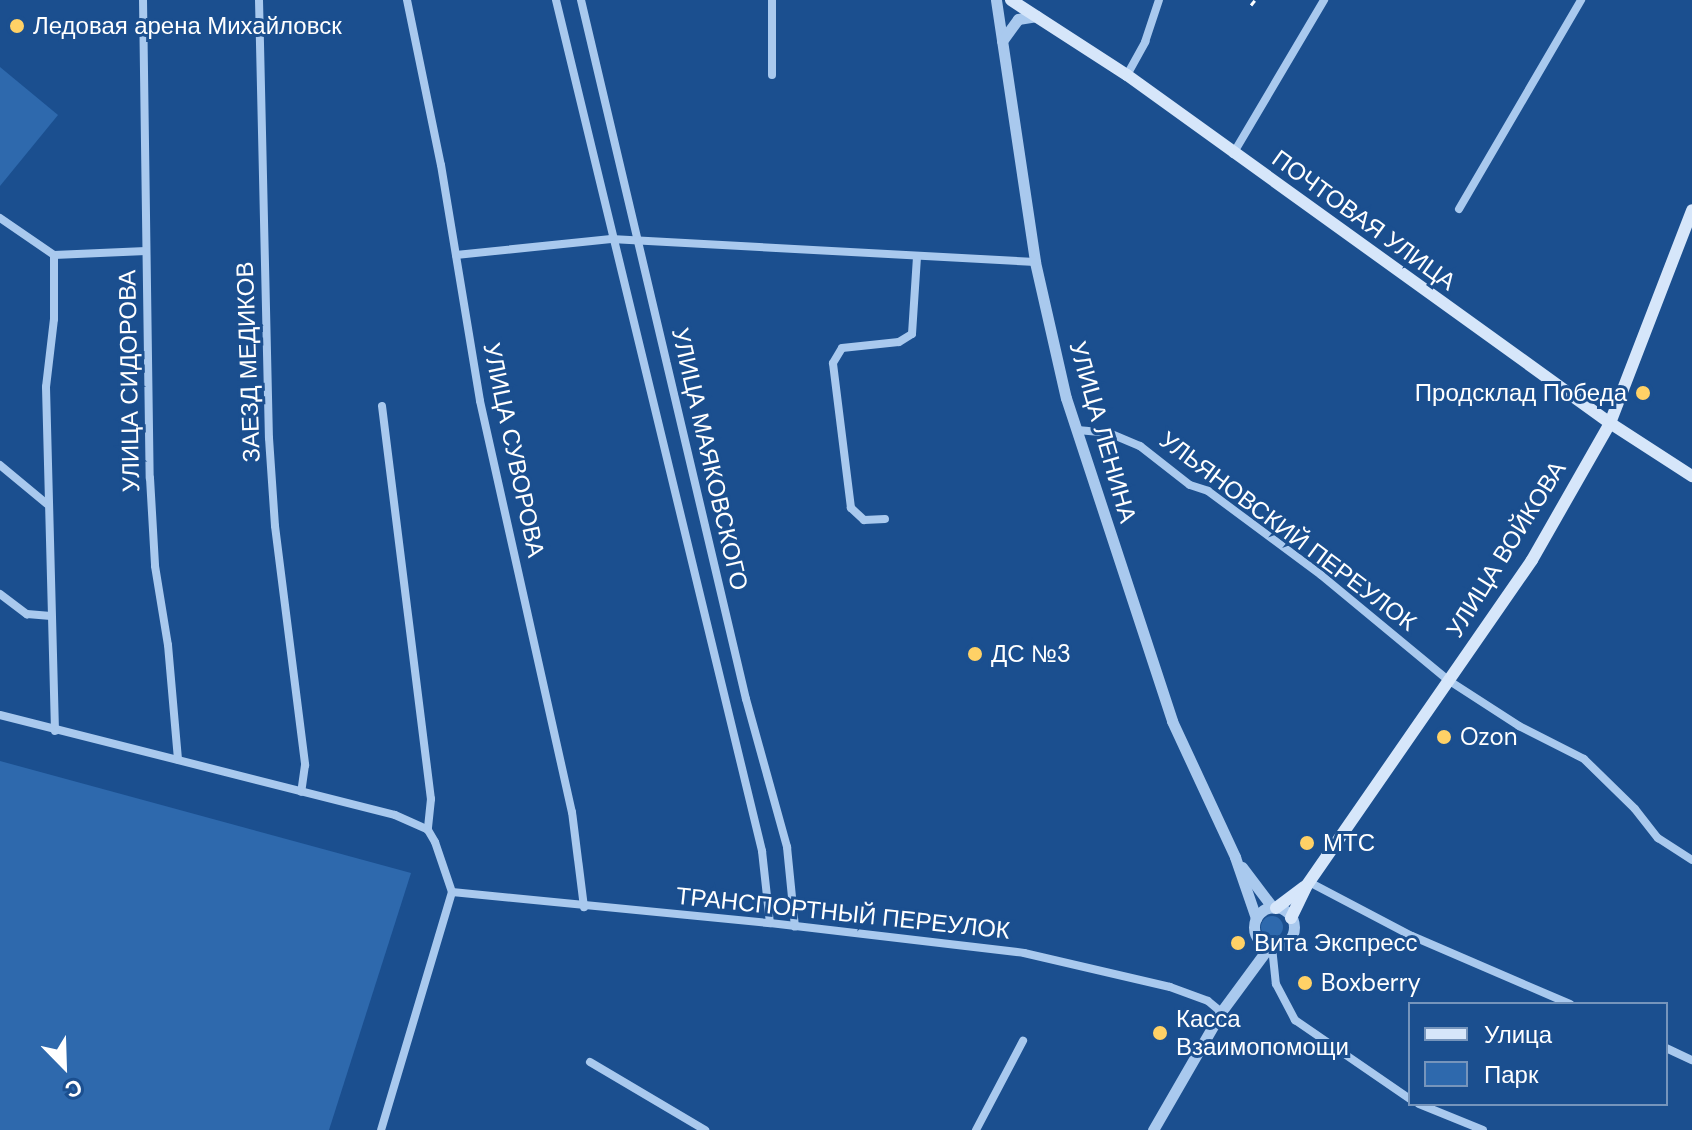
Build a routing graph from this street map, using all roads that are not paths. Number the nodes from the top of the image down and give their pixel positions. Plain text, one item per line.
1 (143, 0) edge
2 (259, 0) edge
3 (407, 0) edge
4 (556, 0) edge
5 (581, 0) edge
6 (772, 0) edge
7 (996, 0) edge
8 (1011, 0) edge
9 (1159, 0) edge
10 (1324, 0) edge
11 (1581, 0) edge
12 (1039, 16) junction
13 (1002, 41) junction
14 (772, 75) dead end
15 (1127, 75) junction
16 (1233, 154) junction
17 (1459, 209) dead end
18 (1692, 210) edge
19 (0, 218) edge
20 (611, 239) junction
21 (638, 241) junction
22 (146, 251) junction
23 (54, 255) junction
24 (456, 255) junction
25 (917, 257) junction
26 (1035, 262) junction
27 (382, 406) dead end
28 (1610, 423) junction
29 (1077, 430) junction
30 (0, 465) edge
31 (1692, 476) edge
32 (47, 504) junction
33 (885, 519) dead end
34 (0, 594) edge
35 (51, 616) junction
36 (1448, 680) junction
37 (0, 715) edge
38 (55, 731) junction
39 (178, 760) junction
40 (301, 792) junction
41 (428, 830) junction
42 (1235, 857) junction
43 (1692, 860) edge
44 (1308, 884) junction
45 (452, 892) junction
46 (584, 907) junction
47 (1274, 908) junction
48 (1256, 918) junction
49 (1291, 918) junction
50 (770, 923) junction
51 (795, 927) junction
52 (1257, 937) junction
53 (1270, 947) junction
54 (1249, 975) junction
55 (1565, 1002) edge
56 (1221, 1012) junction
57 (1023, 1041) dead end
58 (1668, 1049) edge
59 (1692, 1060) edge
60 (590, 1062) dead end
61 (1408, 1098) edge
62 (1424, 1106) edge
63 (694, 1127) edge
64 (381, 1130) edge
65 (705, 1130) edge
66 (976, 1130) edge
67 (1153, 1130) edge
68 (1483, 1130) edge

1 - 22 street, УЛИЦА СИДОРОВА
2 - 40 street, ЗАЕЗД МЕДИКОВ
3 - 24 street, УЛИЦА СУВОРОВА
4 - 20 street, УЛИЦА МАЯКОВСКОГО
5 - 21 street, УЛИЦА МАЯКОВСКОГО
6 - 14 street
7 - 13 street, УЛИЦА ЛЕНИНА
8 - 12 main road, ПОЧТОВАЯ УЛИЦА
9 - 15 street
10 - 16 street
11 - 17 street
12 - 13 street
12 - 15 main road, ПОЧТОВАЯ УЛИЦА
13 - 26 street, УЛИЦА ЛЕНИНА
15 - 16 main road, ПОЧТОВАЯ УЛИЦА
16 - 28 main road, ПОЧТОВАЯ УЛИЦА
18 - 28 main road, УЛИЦА ВОЙКОВА
19 - 23 street
20 - 21 street
20 - 24 street
20 - 50 street, УЛИЦА МАЯКОВСКОГО
21 - 25 street
21 - 51 street, УЛИЦА МАЯКОВСКОГО
22 - 23 street
22 - 39 street, УЛИЦА СИДОРОВА
23 - 32 street
24 - 46 street, УЛИЦА СУВОРОВА
25 - 26 street
25 - 33 street
26 - 29 street, УЛИЦА ЛЕНИНА
27 - 41 street
28 - 31 main road, ПОЧТОВАЯ УЛИЦА
28 - 36 main road, УЛИЦА ВОЙКОВА
29 - 36 street, УЛЬЯНОВСКИЙ ПЕРЕУЛОК
29 - 42 street, УЛИЦА ЛЕНИНА
30 - 32 street
32 - 35 street
34 - 35 street
35 - 38 street
36 - 43 street, УЛЬЯНОВСКИЙ ПЕРЕУЛОК
36 - 44 main road, УЛИЦА ВОЙКОВА
37 - 38 street
38 - 39 street
39 - 40 street
40 - 41 street
41 - 45 street
42 - 47 street, УЛИЦА ЛЕНИНА
42 - 48 street, УЛИЦА ЛЕНИНА
44 - 47 main road, УЛИЦА ВОЙКОВА
44 - 49 main road, УЛИЦА ВОЙКОВА
44 - 55 street
45 - 46 street, ТРАНСПОРТНЫЙ ПЕРЕУЛОК
45 - 64 street
46 - 50 street, ТРАНСПОРТНЫЙ ПЕРЕУЛОК
47 - 48 street
47 - 49 street
48 - 52 street
49 - 53 street
50 - 51 street, ТРАНСПОРТНЫЙ ПЕРЕУЛОК
51 - 56 street, ТРАНСПОРТНЫЙ ПЕРЕУЛОК
52 - 53 street
52 - 54 street
53 - 54 street
53 - 61 street
54 - 56 street
56 - 67 street
57 - 66 street
58 - 59 street
60 - 63 street
62 - 68 street
63 - 65 street

